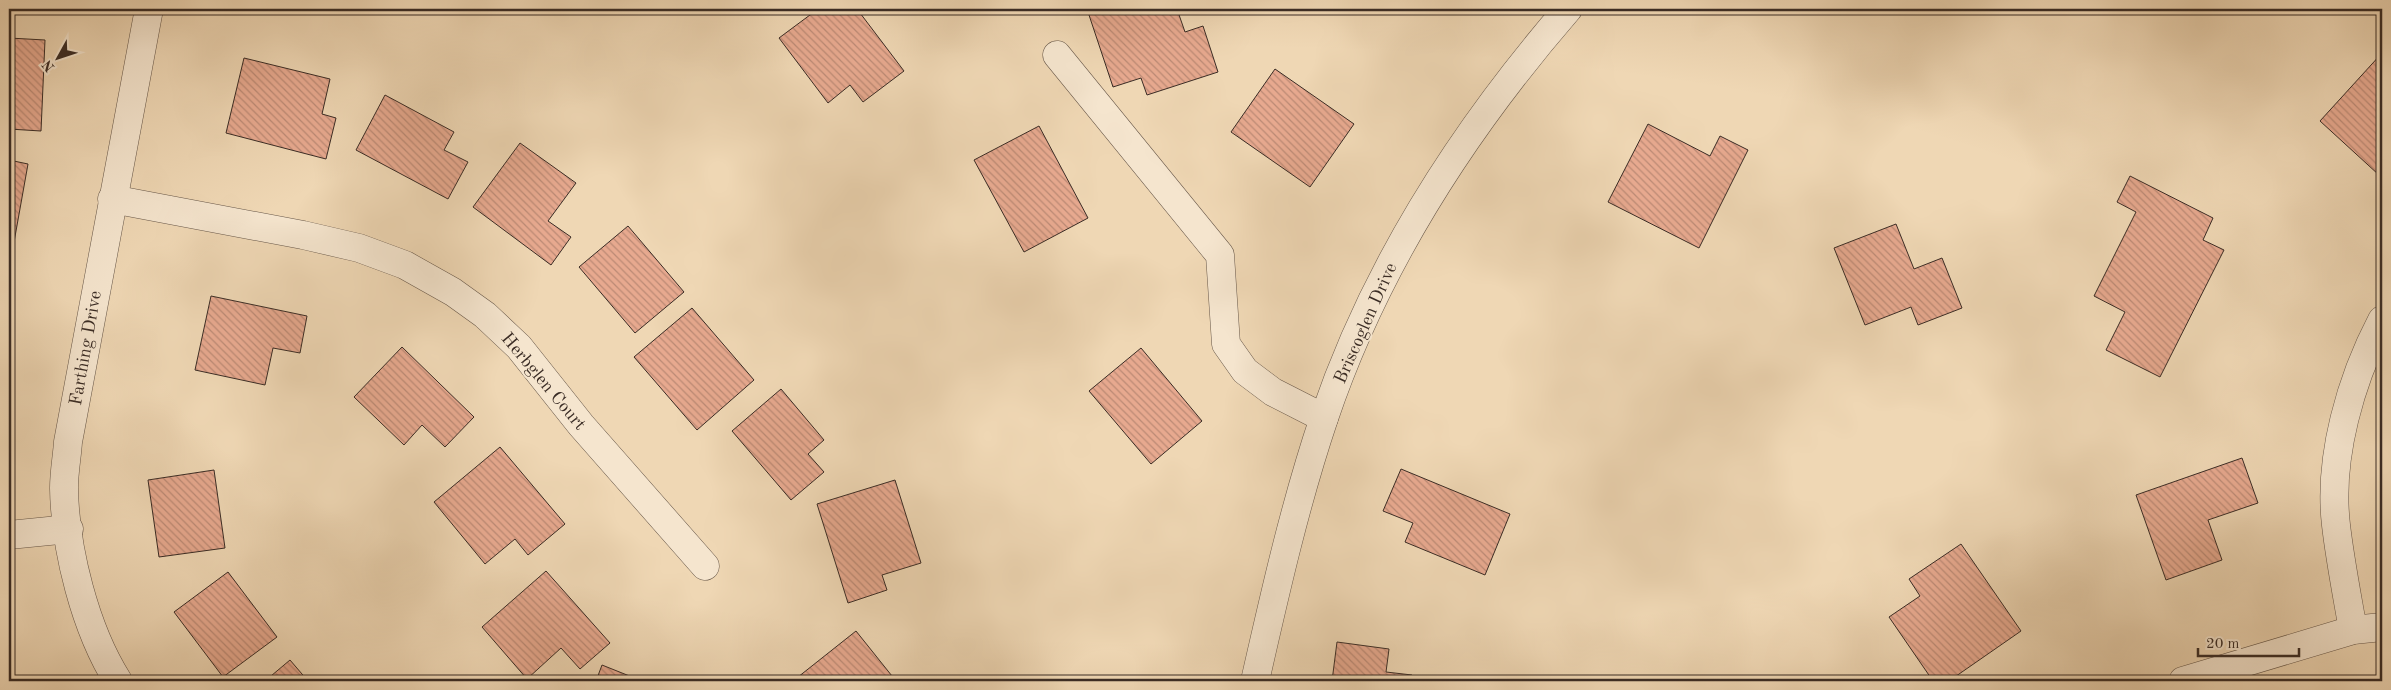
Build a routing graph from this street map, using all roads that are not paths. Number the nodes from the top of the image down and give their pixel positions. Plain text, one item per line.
1 (149, 9) edge
2 (1568, 9) edge
3 (1057, 56) dead end
4 (112, 200) junction
5 (2382, 320) edge
6 (1324, 418) junction
7 (69, 529) junction
8 (9, 535) edge
9 (705, 566) dead end
10 (2382, 627) edge
11 (2353, 630) junction
12 (118, 681) edge
13 (1255, 681) edge
14 (2183, 681) edge

1 - 4 street, Farthing Drive
2 - 6 street, Briscoglen Drive
3 - 6 street
4 - 7 street, Farthing Drive
4 - 9 street, Herbglen Court
5 - 11 street
6 - 13 street, Briscoglen Drive
7 - 8 street
7 - 12 street, Farthing Drive
10 - 11 street
11 - 14 street

